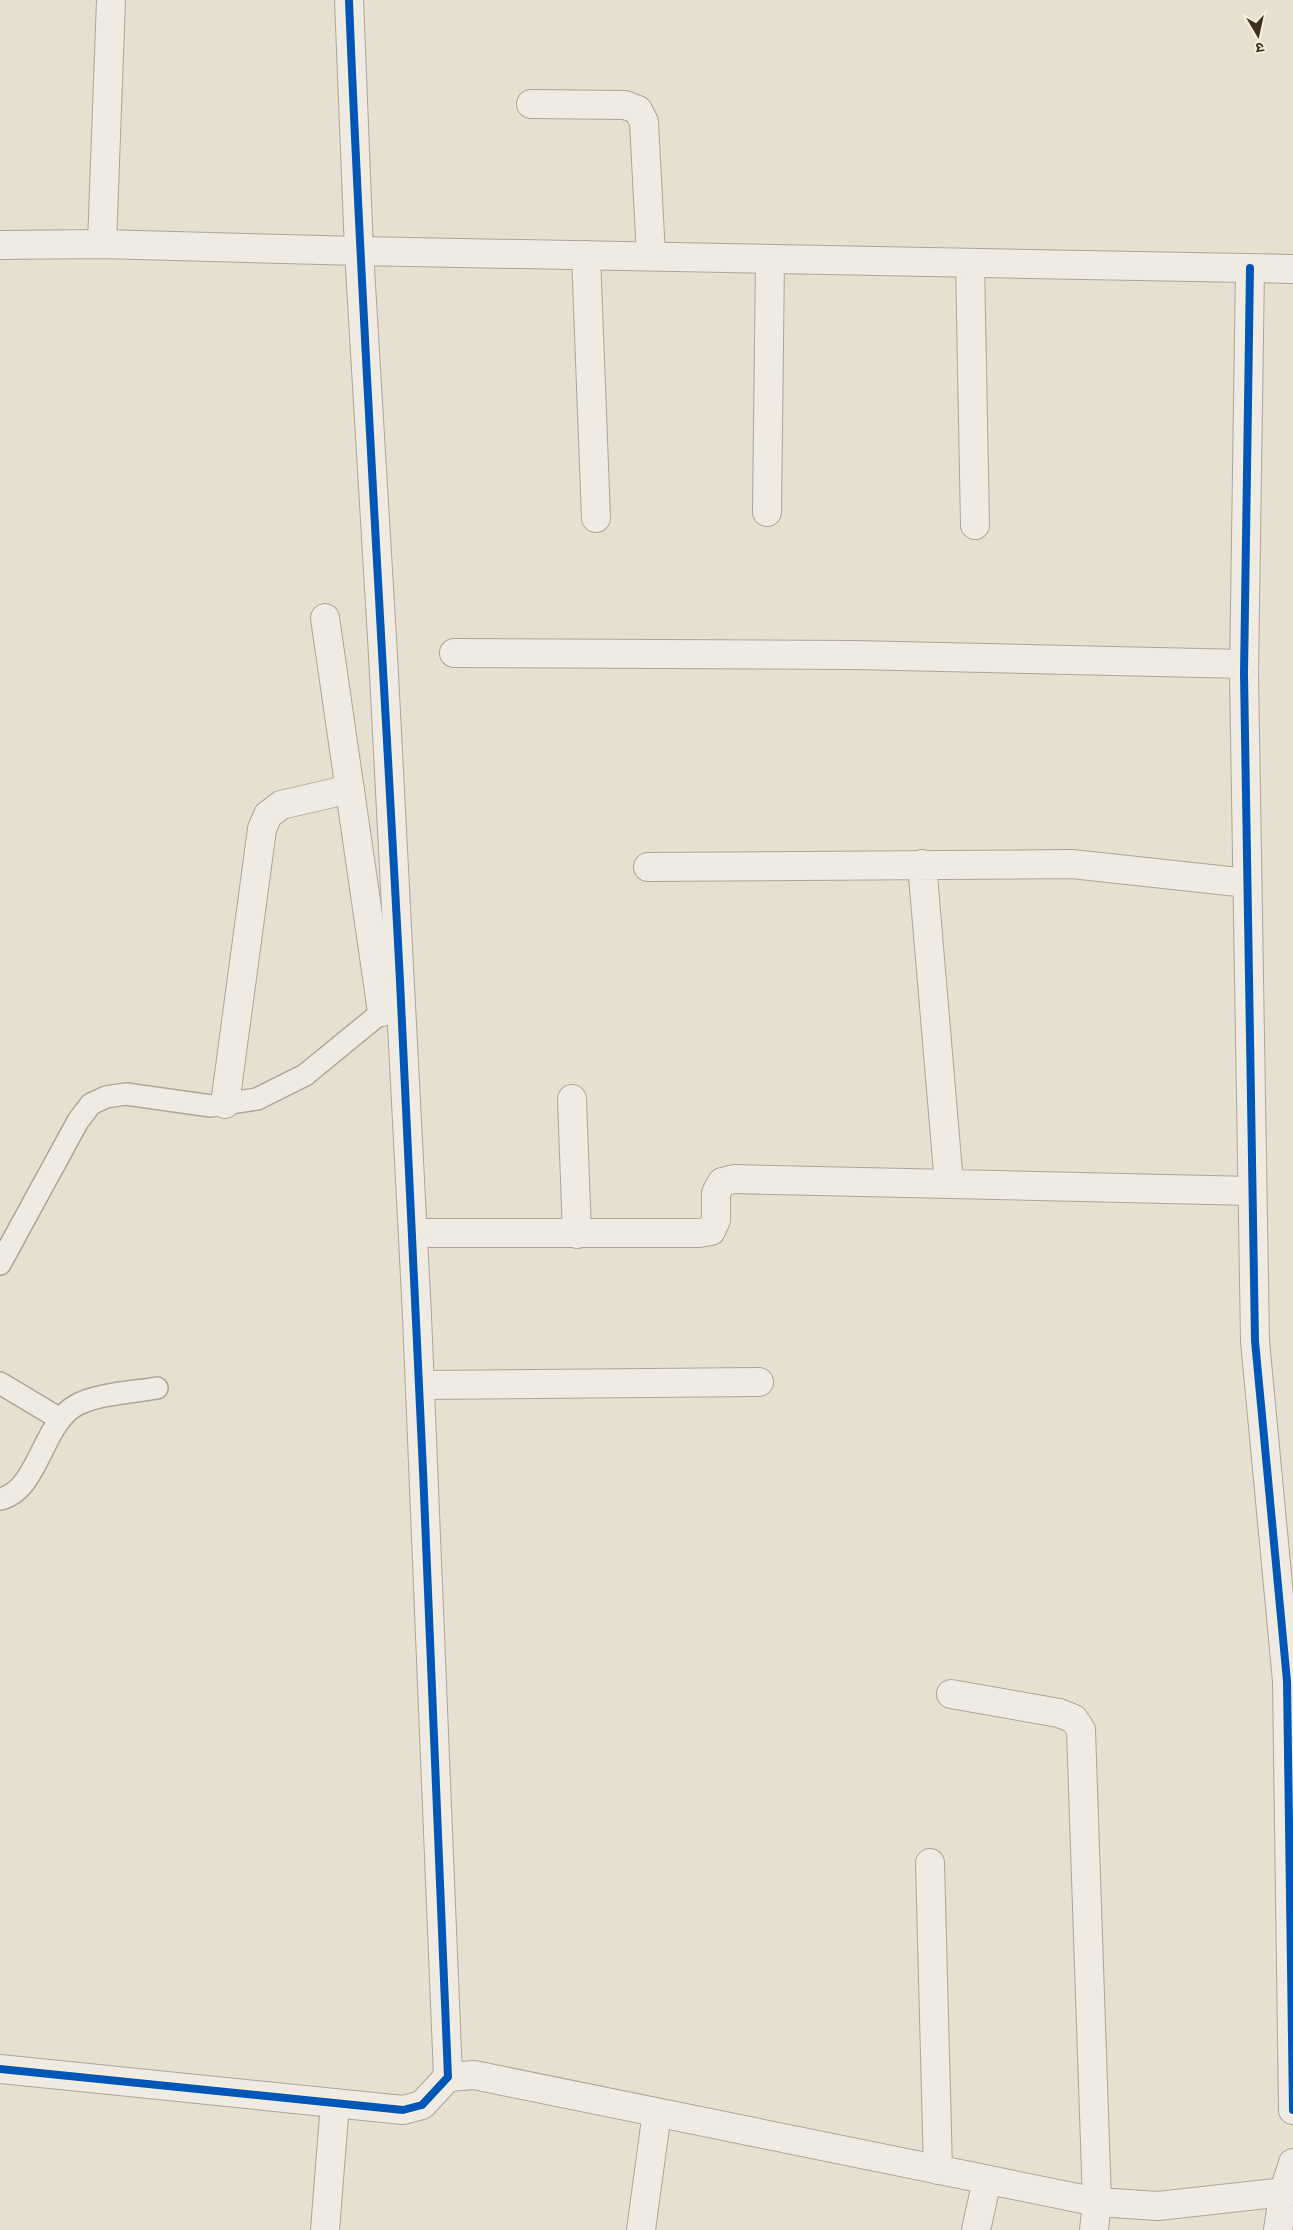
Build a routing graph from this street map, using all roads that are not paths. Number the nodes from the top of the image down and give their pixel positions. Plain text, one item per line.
1 (111, 0) edge
2 (349, 0) edge
3 (531, 104) dead end
4 (102, 244) junction
5 (0, 245) edge
6 (359, 251) junction
7 (586, 255) junction
8 (651, 256) junction
9 (770, 259) junction
10 (970, 263) junction
11 (1250, 268) junction
12 (1293, 269) edge
13 (767, 512) dead end
14 (596, 518) dead end
15 (975, 526) dead end
16 (325, 618) dead end
17 (454, 653) dead end
18 (1244, 664) junction
19 (350, 789) junction
20 (922, 864) junction
21 (648, 866) dead end
22 (1247, 883) junction
23 (392, 1004) junction
24 (572, 1099) dead end
25 (225, 1104) junction
26 (949, 1184) junction
27 (1252, 1191) junction
28 (413, 1233) junction
29 (577, 1234) junction
30 (0, 1264) edge
31 (759, 1382) dead end
32 (0, 1384) edge
33 (420, 1385) junction
34 (157, 1388) dead end
35 (60, 1419) junction
36 (0, 1499) edge
37 (1290, 1681) edge
38 (951, 1694) dead end
39 (930, 1863) dead end
40 (0, 2069) edge
41 (448, 2077) junction
42 (335, 2104) junction
43 (1293, 2110) edge
44 (657, 2112) junction
45 (1293, 2163) edge
46 (938, 2170) junction
47 (987, 2180) junction
48 (1289, 2191) edge
49 (1097, 2202) junction
50 (325, 2230) edge
51 (641, 2230) edge
52 (976, 2230) edge
53 (1094, 2230) edge
54 (1278, 2230) edge

1 - 4 street
2 - 6 street
3 - 8 street
4 - 5 street
4 - 6 street
6 - 7 street
6 - 23 street
7 - 8 street
7 - 14 street
8 - 9 street
9 - 10 street
9 - 13 street
10 - 11 street
10 - 15 street
11 - 12 street
11 - 18 street
16 - 19 street
17 - 18 street
18 - 22 street
19 - 23 street
19 - 25 street
20 - 21 street
20 - 22 street
20 - 26 street
22 - 27 street
23 - 25 lane
23 - 28 street
24 - 29 street
25 - 30 lane
26 - 27 street
26 - 29 street
27 - 37 street
28 - 29 street
28 - 33 street
31 - 33 street
32 - 35 lane
33 - 41 street
34 - 35 lane
35 - 36 lane
37 - 43 street
38 - 49 street
39 - 46 street
40 - 42 street
41 - 42 street
41 - 44 street
42 - 50 street
44 - 46 street
44 - 51 street
45 - 48 street
46 - 47 street
47 - 49 street
47 - 52 street
48 - 49 street
48 - 54 street
49 - 53 street

